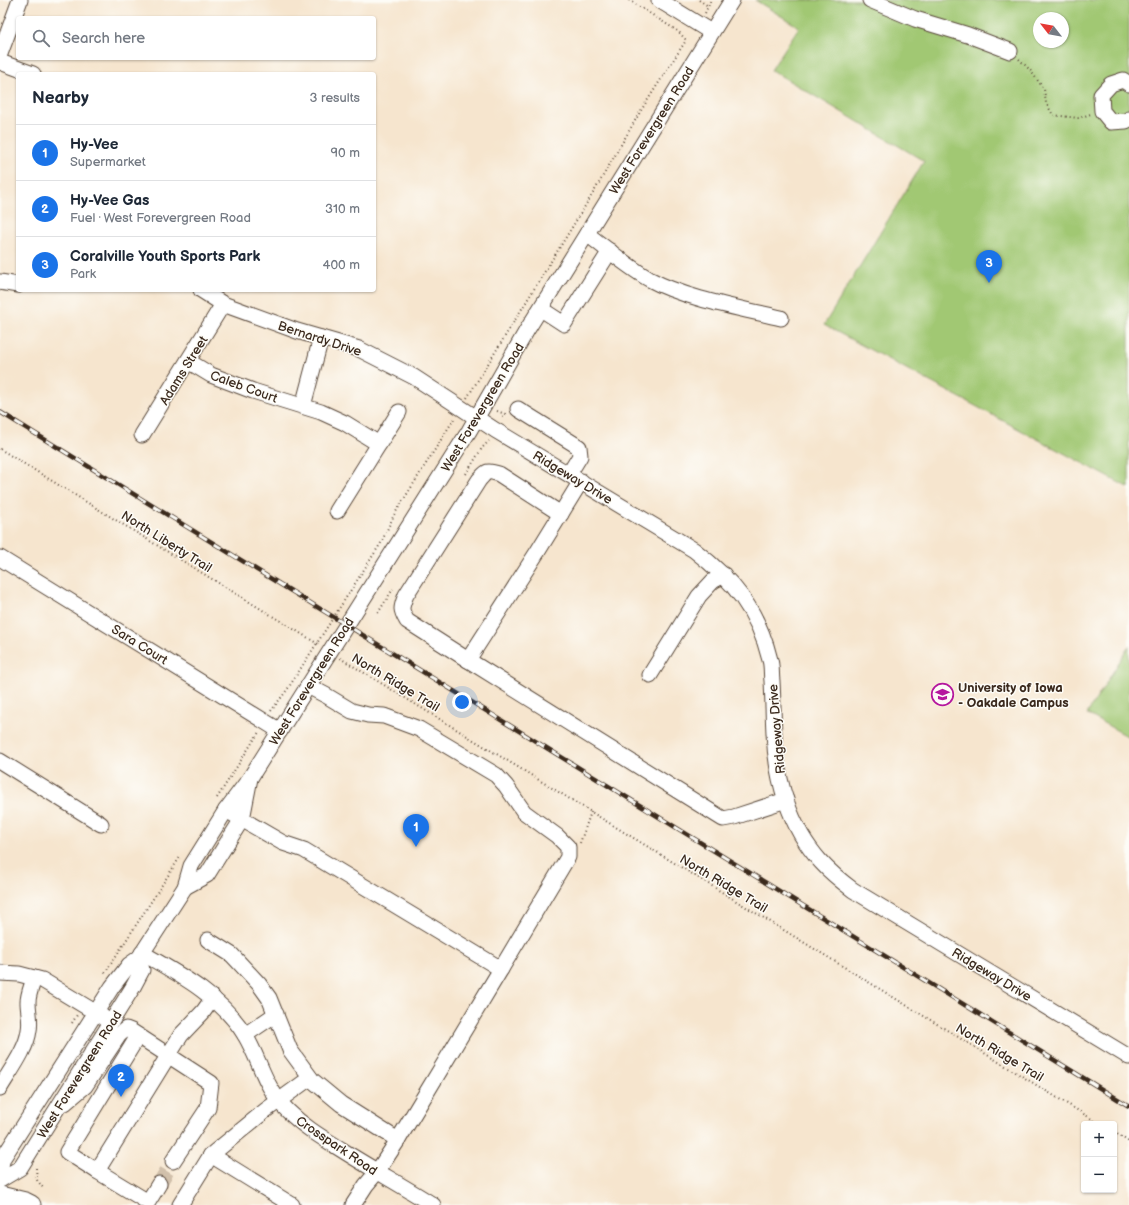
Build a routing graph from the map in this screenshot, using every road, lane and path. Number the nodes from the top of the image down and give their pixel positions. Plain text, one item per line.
1 (20, 0) edge
2 (629, 0) edge
3 (659, 0) edge
4 (699, 0) edge
5 (711, 0) edge
6 (732, 0) edge
7 (870, 0) edge
8 (708, 6) junction
9 (706, 11) dead end
10 (711, 32) junction
11 (1010, 51) joint
12 (0, 54) edge
13 (0, 62) edge
14 (28, 72) edge
15 (1129, 84) edge
16 (1102, 111) junction
17 (1129, 119) edge
18 (587, 234) junction
19 (610, 251) junction
20 (0, 282) edge
21 (16, 286) edge
22 (204, 292) edge
23 (223, 304) junction
24 (541, 309) junction
25 (780, 318) dead end
26 (321, 338) junction
27 (188, 361) junction
28 (467, 399) dead end
29 (303, 406) junction
30 (518, 409) dead end
31 (498, 411) dead end
32 (399, 412) dead end
33 (455, 417) dead end
34 (477, 418) junction
35 (502, 419) dead end
36 (142, 435) dead end
37 (379, 444) junction
38 (0, 449) edge
39 (575, 478) junction
40 (337, 511) dead end
41 (561, 514) junction
42 (0, 558) edge
43 (724, 575) junction
44 (317, 644) junction
45 (320, 646) dead end
46 (338, 657) dead end
47 (468, 660) junction
48 (650, 675) dead end
49 (308, 686) junction
50 (273, 709) dead end
51 (280, 730) junction
52 (258, 733) dead end
53 (0, 761) edge
54 (250, 778) junction
55 (786, 800) junction
56 (221, 805) junction
57 (591, 812) junction
58 (242, 819) junction
59 (101, 824) dead end
60 (568, 847) junction
61 (182, 854) dead end
62 (186, 887) junction
63 (208, 940) dead end
64 (140, 955) junction
65 (501, 969) junction
66 (0, 973) edge
67 (102, 977) dead end
68 (34, 978) junction
69 (213, 998) junction
70 (89, 1008) junction
71 (276, 1014) junction
72 (111, 1022) junction
73 (72, 1024) dead end
74 (135, 1034) junction
75 (245, 1035) junction
76 (169, 1056) junction
77 (1129, 1057) edge
78 (310, 1078) junction
79 (0, 1088) edge
80 (279, 1101) junction
81 (54, 1113) junction
82 (1095, 1121) edge
83 (1117, 1134) edge
84 (398, 1140) junction
85 (1129, 1142) edge
86 (211, 1155) junction
87 (174, 1161) tunnel mouth
88 (35, 1166) dead end
89 (0, 1169) edge
90 (97, 1172) junction
91 (377, 1172) junction
92 (159, 1184) tunnel mouth
93 (44, 1188) dead end
94 (2, 1195) edge
95 (31, 1205) edge
96 (180, 1205) edge
97 (292, 1205) edge
98 (352, 1205) edge
99 (433, 1205) edge

1 - 12 street
2 - 28 path
3 - 10 street
4 - 8 path
5 - 8 path
6 - 10 street, West Forevergreen Road
7 - 11 street
8 - 9 path
10 - 18 street, West Forevergreen Road
11 - 16 path
13 - 14 street
15 - 16 street
16 - 17 street
18 - 19 street
18 - 24 street, West Forevergreen Road
19 - 24 street
19 - 25 street
20 - 21 street
22 - 23 street, Bernardy Drive
23 - 26 street, Bernardy Drive
23 - 27 street, Adams Street
24 - 34 street, West Forevergreen Road
26 - 29 street
26 - 34 street, Bernardy Drive
27 - 29 street, Caleb Court
27 - 36 street, Adams Street
29 - 37 street, Caleb Court
30 - 39 street
31 - 35 path
32 - 37 street
33 - 44 path
34 - 39 street, Ridgeway Drive
34 - 49 street, West Forevergreen Road
37 - 40 street
38 - 44 path, North Liberty Trail
39 - 41 street
39 - 43 street, Ridgeway Drive
41 - 47 street
41 - 47 street
42 - 51 street, Sara Court
43 - 48 street
43 - 55 street, Ridgeway Drive
44 - 45 path, North Liberty Trail
44 - 50 path
46 - 57 path, North Ridge Trail
47 - 55 street
49 - 51 street, West Forevergreen Road
49 - 60 street
51 - 54 street, West Forevergreen Road
52 - 56 path
53 - 59 street
54 - 56 street, West Forevergreen Road
54 - 58 street, West Forevergreen Road
55 - 77 street, Ridgeway Drive
56 - 58 street
56 - 62 street, West Forevergreen Road
57 - 60 path
57 - 82 path, North Ridge Trail
58 - 62 street, West Forevergreen Road
58 - 65 street
60 - 65 street
61 - 67 path
62 - 64 street, West Forevergreen Road
63 - 71 street
64 - 69 street, Crosspark Road
64 - 70 street, West Forevergreen Road
64 - 72 street, West Forevergreen Road
65 - 84 street
66 - 68 street
68 - 70 street
68 - 79 street
69 - 75 street, Crosspark Road
69 - 76 street
70 - 72 street
70 - 73 path
70 - 89 street, West Forevergreen Road
71 - 75 street
71 - 78 street
72 - 81 street, West Forevergreen Road
74 - 76 street
74 - 81 street
74 - 90 street
75 - 80 street, Crosspark Road
76 - 87 street
76 - 90 street
78 - 80 street
78 - 84 street
80 - 86 street
80 - 91 street, Crosspark Road
81 - 94 street, West Forevergreen Road
83 - 85 path
84 - 91 street
86 - 96 street
86 - 97 street
88 - 93 path
90 - 92 street
91 - 98 street
91 - 99 street, Crosspark Road
94 - 95 main road

